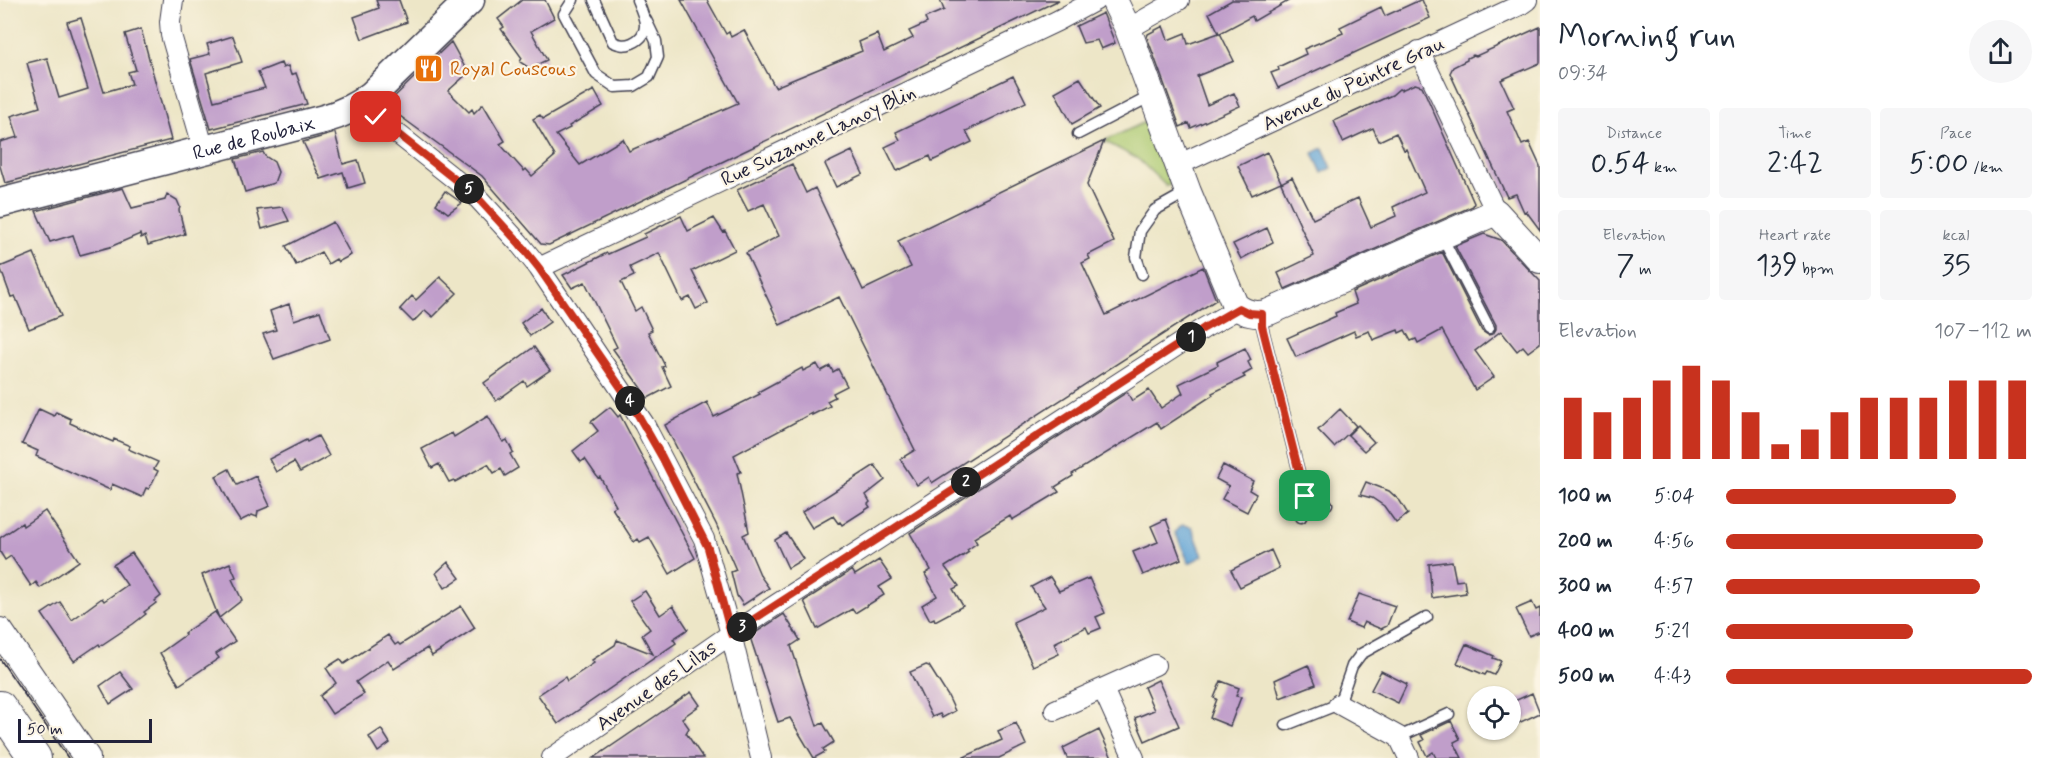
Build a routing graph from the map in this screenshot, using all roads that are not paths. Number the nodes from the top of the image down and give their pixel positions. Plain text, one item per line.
1 (173, 0) edge
2 (470, 0) edge
3 (573, 0) edge
4 (594, 0) edge
5 (637, 0) edge
6 (1096, 0) edge
7 (1114, 0) edge
8 (1179, 0) edge
9 (1527, 0) edge
10 (646, 21) junction
11 (1128, 29) junction
12 (1419, 51) junction
13 (1152, 96) junction
14 (360, 104) junction
15 (1078, 134) dead end
16 (204, 150) junction
17 (1178, 165) junction
18 (1188, 192) junction
19 (0, 203) edge
20 (1496, 212) junction
21 (1442, 237) junction
22 (1540, 260) edge
23 (539, 268) junction
24 (1142, 274) dead end
25 (1250, 311) junction
26 (1489, 328) dead end
27 (1327, 504) dead end
28 (1427, 617) dead end
29 (0, 630) edge
30 (731, 634) junction
31 (1155, 665) dead end
32 (1103, 688) junction
33 (1339, 704) junction
34 (0, 707) edge
35 (1055, 710) dead end
36 (1449, 714) dead end
37 (1286, 724) dead end
38 (0, 735) edge
39 (1400, 737) junction
40 (16, 758) edge
41 (35, 758) edge
42 (87, 758) edge
43 (552, 758) edge
44 (761, 758) edge
45 (1134, 758) edge
46 (1410, 758) edge

1 - 16 street
2 - 14 main road, Rue de Roubaix
3 - 10 lane
4 - 10 lane
5 - 10 lane
6 - 23 street, Rue Suzanne Lanoy Blin
7 - 11 street
8 - 11 street
9 - 12 street, Avenue du Peintre Grau
11 - 13 street
12 - 17 street, Avenue du Peintre Grau
12 - 20 street
13 - 15 lane
13 - 17 street
14 - 16 main road, Rue de Roubaix
14 - 23 street
16 - 19 main road, Rue de Roubaix
17 - 18 street
18 - 24 lane
18 - 25 street
20 - 21 street
20 - 22 street
21 - 25 street
21 - 26 lane
23 - 30 street
25 - 27 lane
25 - 30 street, Avenue des Lilas
28 - 33 lane
29 - 42 street
30 - 43 street, Avenue des Lilas
30 - 44 street
31 - 32 street
32 - 35 street
32 - 45 street
33 - 37 lane
33 - 39 street
34 - 41 main road
36 - 39 lane
38 - 40 main road
39 - 46 street

